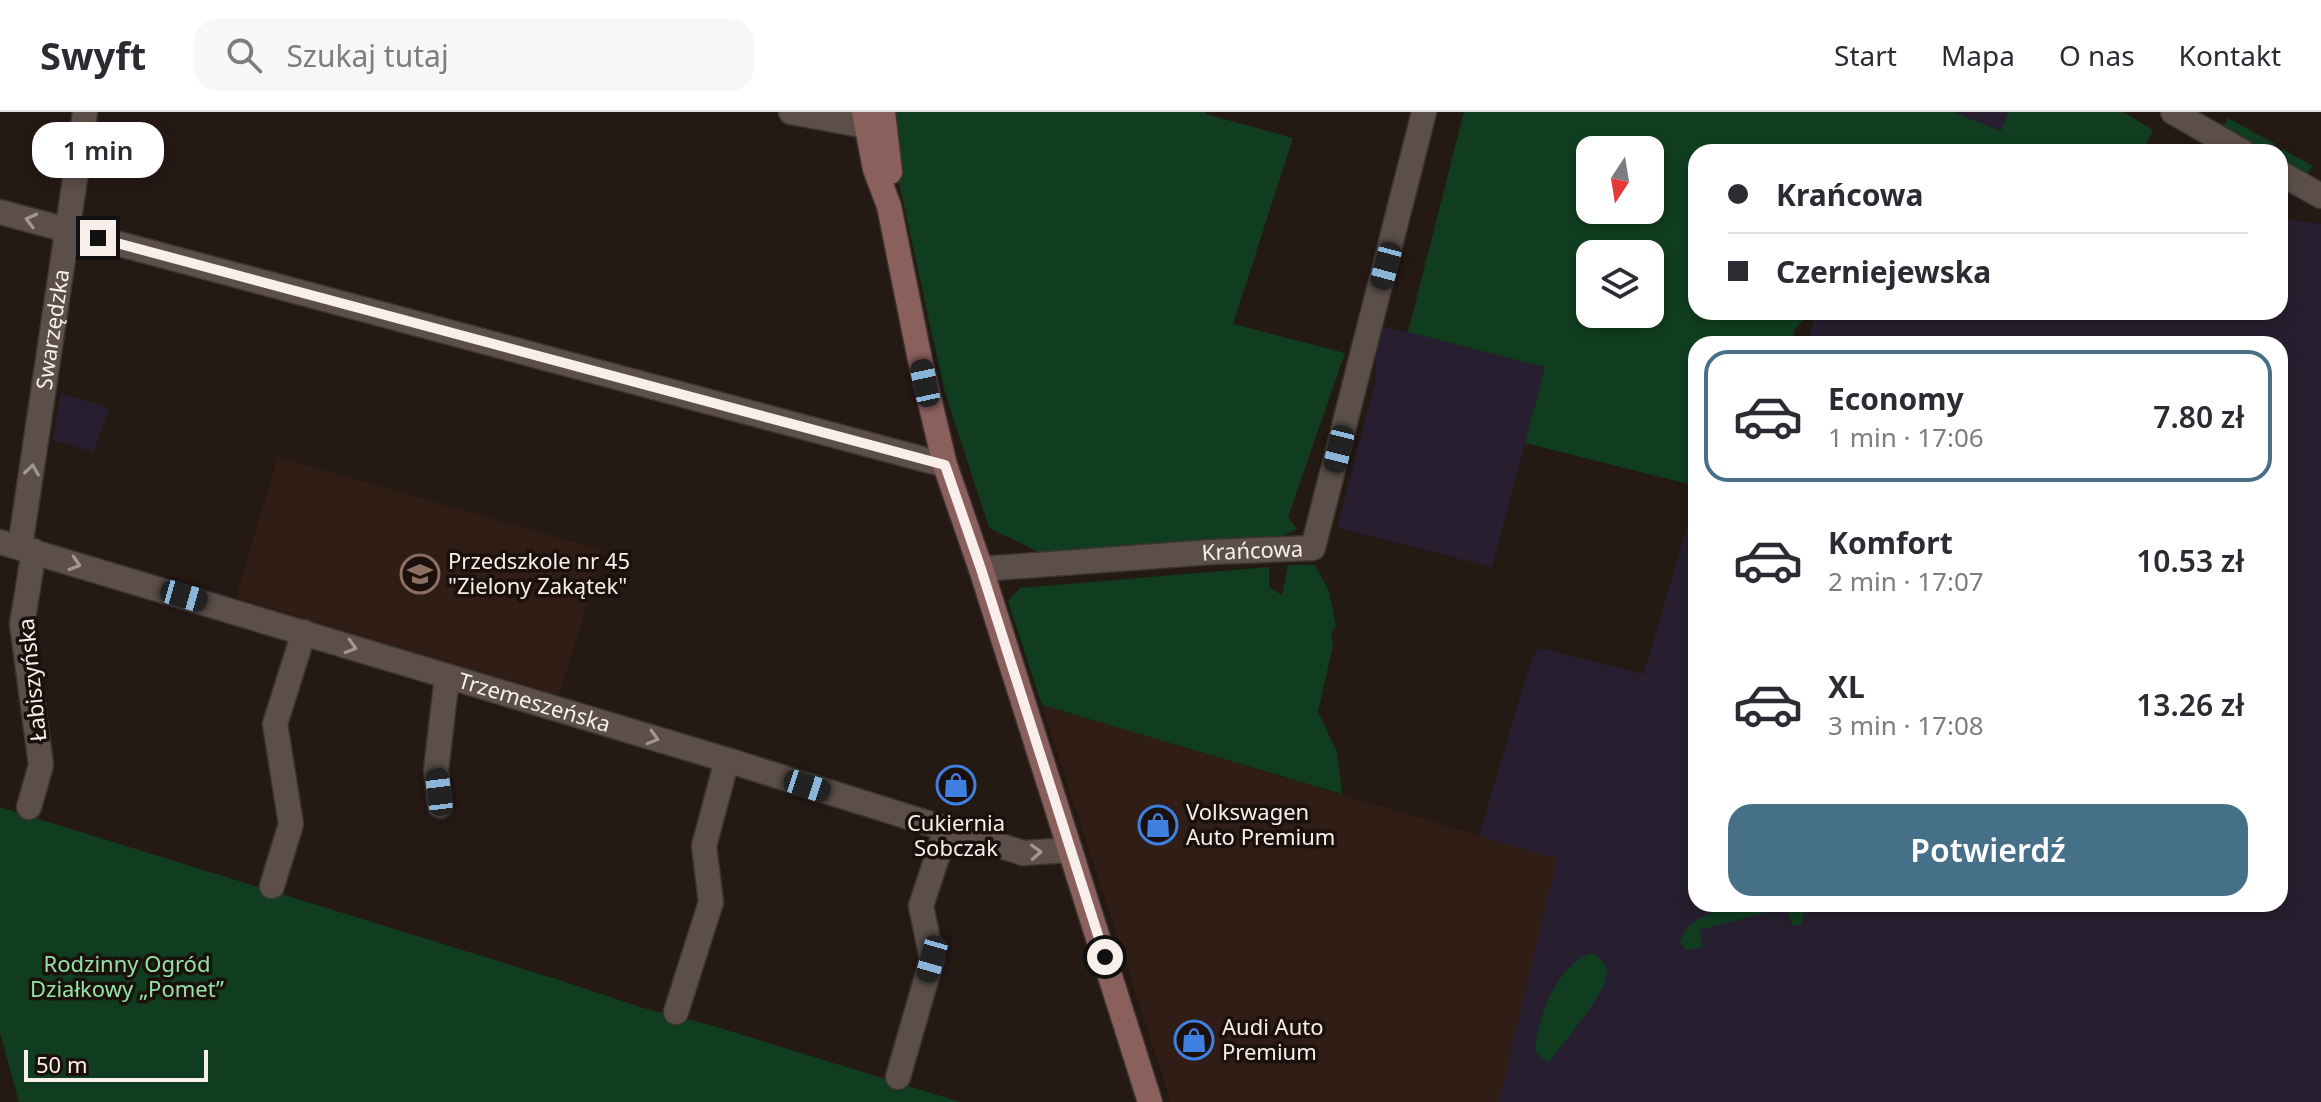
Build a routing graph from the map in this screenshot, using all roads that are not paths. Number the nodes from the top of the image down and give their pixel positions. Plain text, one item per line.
1 (85, 112) edge
2 (791, 112) edge
3 (1424, 112) edge
4 (2173, 112) edge
5 (871, 117) edge
6 (2229, 144) edge
7 (2288, 177) edge
8 (2321, 196) edge
9 (889, 206) junction
10 (0, 212) edge
11 (67, 229) junction
12 (945, 465) junction
13 (18, 547) edge
14 (981, 569) junction
15 (304, 632) junction
16 (447, 677) junction
17 (727, 760) junction
18 (440, 806) dead end
19 (29, 807) dead end
20 (946, 830) junction
21 (1070, 850) junction
22 (272, 886) dead end
23 (676, 1012) dead end
24 (898, 1077) dead end
25 (1150, 1102) edge

1 - 11 street, Swarzędzka
2 - 5 street
3 - 14 street, Krańcowa
4 - 6 street
5 - 9 street
5 - 9 street
7 - 8 street
9 - 12 street
11 -> 10 street
11 - 12 street
13 -> 11 street, Swarzędzka
12 - 14 street
13 -> 15 street, Trzemeszeńska
13 - 19 street, Łabiszyńska
14 - 21 street
15 -> 16 street, Trzemeszeńska
15 - 22 street
16 -> 17 street, Trzemeszeńska
16 - 18 street
17 - 20 street, Trzemeszeńska
17 - 23 street
20 -> 21 street, Trzemeszeńska
20 - 24 street
21 - 25 street

